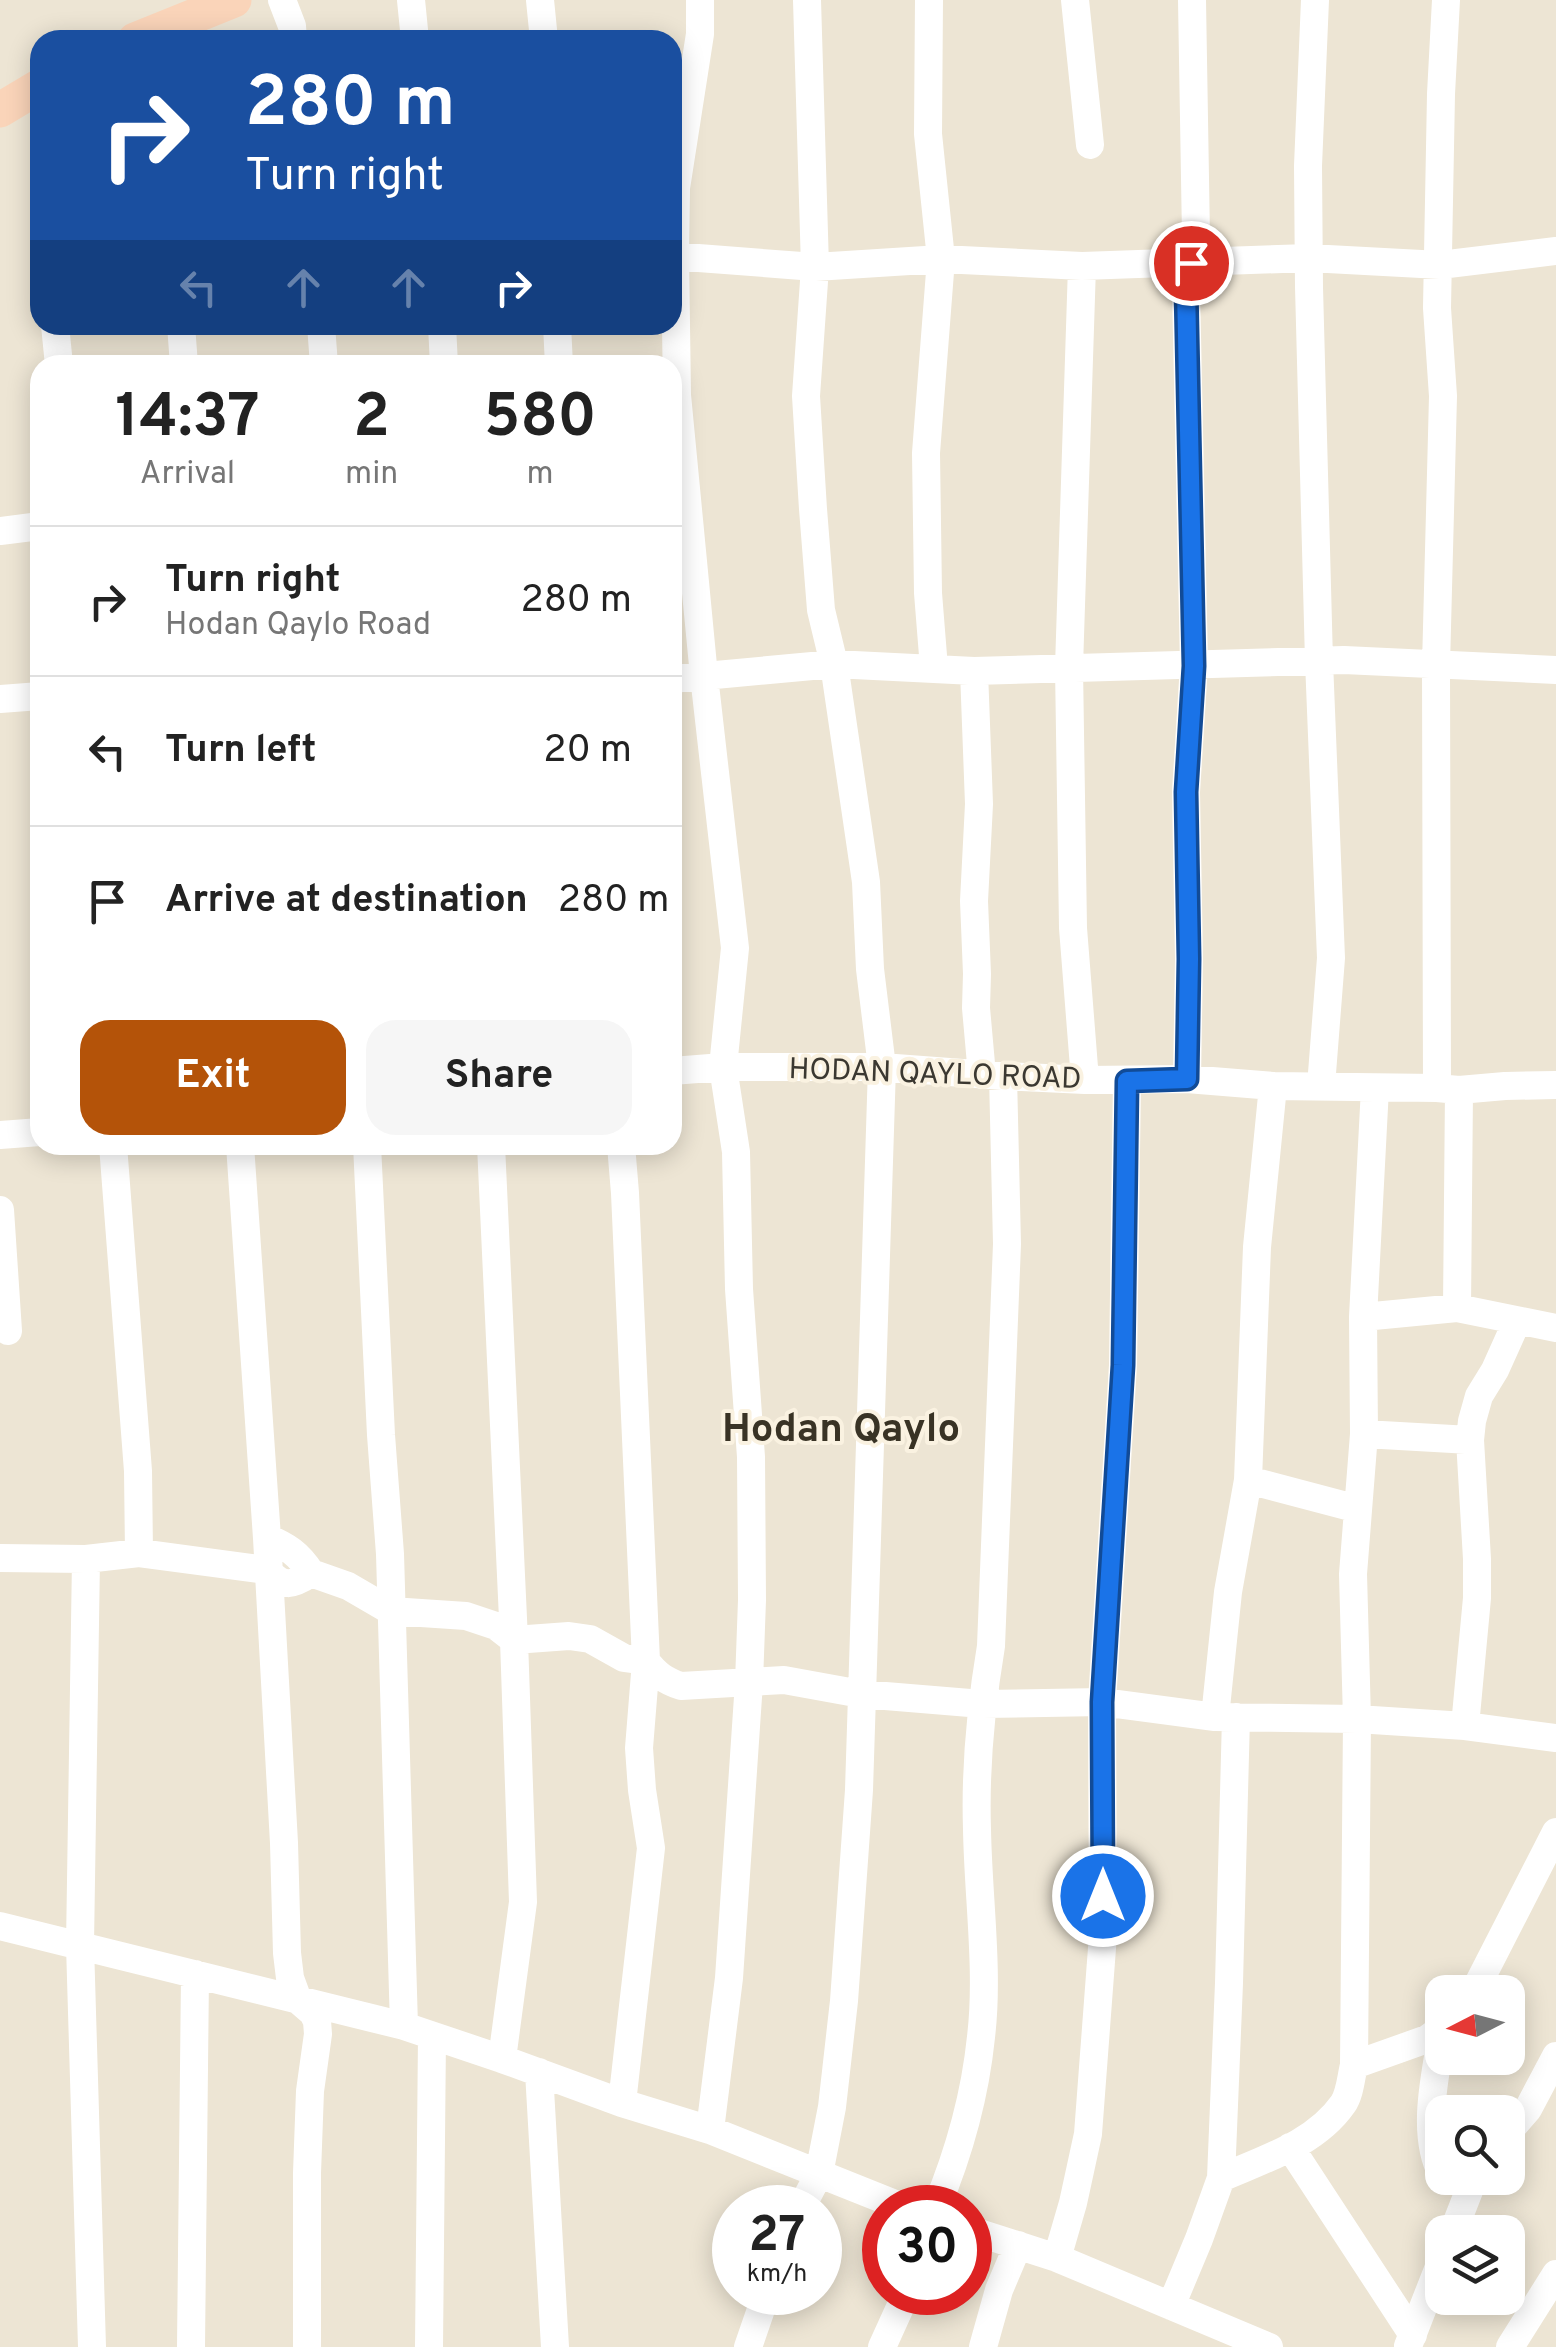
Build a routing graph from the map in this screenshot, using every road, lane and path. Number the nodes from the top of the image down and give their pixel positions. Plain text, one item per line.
1 (234, 0) edge
2 (282, 0) edge
3 (411, 0) edge
4 (540, 0) edge
5 (700, 0) edge
6 (807, 0) edge
7 (929, 0) edge
8 (1074, 0) edge
9 (1192, 0) edge
10 (1315, 0) edge
11 (1446, 0) edge
12 (165, 30) edge
13 (293, 30) edge
14 (414, 30) edge
15 (543, 30) edge
16 (30, 92) edge
17 (0, 110) edge
18 (1090, 144) dead end
19 (682, 150) edge
20 (1556, 251) edge
21 (682, 257) edge
22 (1309, 258) junction
23 (940, 259) junction
24 (1191, 263) junction
25 (1440, 264) junction
26 (1082, 266) junction
27 (815, 267) junction
28 (682, 447) edge
29 (30, 527) edge
30 (0, 531) edge
31 (1319, 661) junction
32 (834, 664) junction
33 (1194, 666) junction
34 (1436, 666) junction
35 (1069, 667) junction
36 (934, 668) junction
37 (1556, 670) edge
38 (974, 671) junction
39 (704, 676) junction
40 (682, 678) edge
41 (30, 697) edge
42 (0, 699) edge
43 (723, 1067) junction
44 (882, 1067) junction
45 (682, 1070) edge
46 (992, 1075) junction
47 (1187, 1079) junction
48 (1086, 1080) junction
49 (1127, 1081) junction
50 (1556, 1085) edge
51 (1273, 1086) junction
52 (1321, 1086) junction
53 (1376, 1088) junction
54 (1448, 1089) junction
55 (30, 1133) edge
56 (0, 1135) edge
57 (114, 1155) edge
58 (241, 1155) edge
59 (368, 1155) edge
60 (491, 1155) edge
61 (621, 1155) edge
62 (0, 1210) edge
63 (1457, 1308) junction
64 (1363, 1317) junction
65 (1516, 1321) junction
66 (1556, 1328) edge
67 (8, 1331) dead end
68 (1364, 1434) junction
69 (1470, 1440) junction
70 (1248, 1480) junction
71 (1358, 1509) junction
72 (267, 1538) junction
73 (139, 1553) junction
74 (0, 1558) edge
75 (86, 1559) junction
76 (267, 1570) junction
77 (310, 1573) junction
78 (391, 1611) junction
79 (514, 1640) junction
80 (646, 1661) junction
81 (749, 1682) junction
82 (861, 1694) junction
83 (1102, 1702) junction
84 (982, 1704) junction
85 (1226, 1717) junction
86 (1357, 1719) junction
87 (1464, 1726) junction
88 (1556, 1738) edge
89 (1556, 1832) edge
90 (0, 1926) edge
91 (80, 1945) junction
92 (195, 1974) junction
93 (1483, 1975) edge
94 (298, 2000) junction
95 (404, 2026) junction
96 (432, 2036) junction
97 (1425, 2039) edge
98 (1556, 2056) edge
99 (502, 2058) junction
100 (1354, 2066) junction
101 (539, 2072) junction
102 (622, 2102) junction
103 (1525, 2112) edge
104 (710, 2130) junction
105 (1290, 2147) junction
106 (819, 2174) junction
107 (1221, 2178) junction
108 (813, 2185) edge
109 (945, 2185) edge
110 (862, 2191) edge
111 (992, 2237) edge
112 (1018, 2245) junction
113 (1057, 2258) junction
114 (1556, 2274) edge
115 (1425, 2302) edge
116 (1171, 2306) junction
117 (759, 2315) edge
118 (897, 2315) edge
119 (1410, 2341) edge
120 (92, 2347) edge
121 (191, 2347) edge
122 (307, 2347) edge
123 (428, 2347) edge
124 (555, 2347) edge
125 (748, 2347) edge
126 (882, 2347) edge
127 (984, 2347) edge
128 (1269, 2347) edge
129 (1510, 2347) edge

1 - 12 main road
2 - 13 street
3 - 14 street
4 - 15 street
5 - 19 street
6 - 27 street
7 - 23 street
8 - 18 street
9 - 24 street
10 - 22 street
11 - 25 street
16 - 17 main road
20 - 25 street
21 - 27 street
22 - 24 street
22 - 25 street
22 - 31 street
23 - 26 street
23 - 27 street
23 - 36 street
24 - 26 street
24 - 33 street
25 - 34 street
26 - 35 street
27 - 32 street
28 - 39 street
29 - 30 street
31 - 33 street
31 - 34 street
31 - 52 street
32 - 36 street
32 - 39 street
32 - 44 street
33 - 35 street
33 - 47 street
34 - 37 street
34 - 54 street
35 - 38 street
35 - 48 street
36 - 38 street
38 - 46 street
39 - 40 street
39 - 43 street
41 - 42 street
43 - 44 street, HODAN QAYLO ROAD
43 - 45 street, HODAN QAYLO ROAD
43 - 81 street
44 - 46 street, HODAN QAYLO ROAD
44 - 82 street
46 - 48 street, HODAN QAYLO ROAD
46 - 84 street
47 - 49 street, HODAN QAYLO ROAD
47 - 51 street, HODAN QAYLO ROAD
48 - 49 street, HODAN QAYLO ROAD
49 - 83 street
50 - 54 street, HODAN QAYLO ROAD
51 - 52 street, HODAN QAYLO ROAD
51 - 70 street
52 - 53 street, HODAN QAYLO ROAD
53 - 54 street, HODAN QAYLO ROAD
53 - 64 street
54 - 63 street
55 - 56 street
57 - 73 street
58 - 72 street
59 - 78 street
60 - 79 street
61 - 80 street
62 - 67 street
63 - 64 street
63 - 65 street
64 - 68 street
65 - 66 street
65 - 69 street
68 - 69 street
68 - 71 street
69 - 87 street
70 - 71 street
70 - 85 street
71 - 86 street
72 - 76 street
72 - 77 street
73 - 75 street
73 - 76 street
74 - 75 street
75 - 91 street
76 - 77 street
76 - 94 street
77 - 78 street
78 - 79 street
78 - 95 street
79 - 80 street
79 - 99 street
80 - 81 street
80 - 102 street
81 - 82 street
81 - 104 street
82 - 84 street
82 - 106 street
83 - 84 street
83 - 85 street
83 - 113 street
84 - 109 street
85 - 86 street
85 - 107 street
86 - 87 street
86 - 100 street
87 - 88 street
89 - 93 street
90 - 91 street
91 - 92 street
91 - 120 street
92 - 94 street
92 - 121 street
94 - 95 street
94 - 122 street
95 - 96 street
96 - 99 street
96 - 123 street
97 - 100 street
98 - 103 street
99 - 101 street
100 - 105 street
101 - 102 street
101 - 124 street
102 - 104 street
104 - 106 street
105 - 107 street
105 - 119 street
106 - 108 street
106 - 110 street
107 - 116 street
111 - 112 street
112 - 113 street
112 - 127 street
113 - 116 street
114 - 129 street
115 - 119 street
116 - 128 street
117 - 125 street
118 - 126 street

